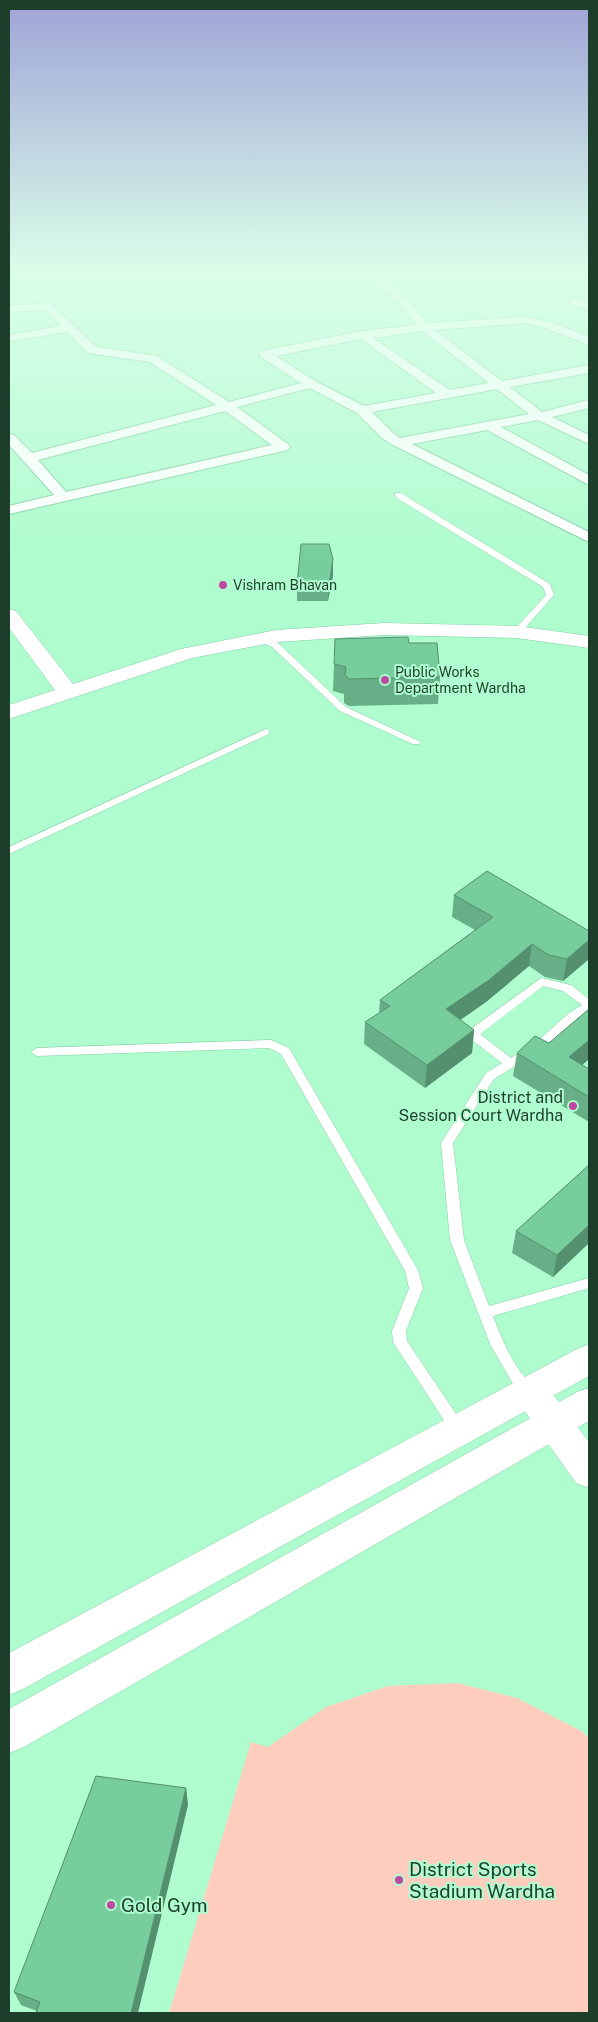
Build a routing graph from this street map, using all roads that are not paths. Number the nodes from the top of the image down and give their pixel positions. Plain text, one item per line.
1 (167, 367) edge
2 (285, 367) edge
3 (409, 367) edge
4 (476, 367) edge
5 (589, 369) edge
6 (311, 384) junction
7 (500, 385) junction
8 (448, 394) junction
9 (589, 404) edge
10 (227, 406) junction
11 (362, 410) junction
12 (540, 416) junction
13 (488, 425) junction
14 (9, 438) edge
15 (589, 440) edge
16 (398, 442) junction
17 (30, 458) junction
18 (589, 481) edge
19 (398, 495) dead end
20 (63, 497) junction
21 (9, 510) edge
22 (589, 538) edge
23 (9, 616) edge
24 (516, 632) junction
25 (262, 639) junction
26 (589, 642) edge
27 (68, 692) junction
28 (9, 712) edge
29 (266, 732) dead end
30 (416, 742) dead end
31 (9, 851) edge
32 (589, 1005) edge
33 (37, 1052) dead end
34 (510, 1063) junction
35 (589, 1283) edge
36 (485, 1313) junction
37 (589, 1359) edge
38 (532, 1392) junction
39 (589, 1404) edge
40 (555, 1424) junction
41 (459, 1431) junction
42 (589, 1471) edge
43 (9, 1675) edge
44 (9, 1732) edge

1 - 10 street
2 - 6 street
3 - 8 street
4 - 7 street
5 - 7 street
6 - 10 street
6 - 11 street
7 - 8 street
7 - 12 street
8 - 11 street
9 - 12 street
10 - 17 street
10 - 20 street
11 - 16 street
12 - 13 street
12 - 15 street
13 - 16 street
13 - 18 street
14 - 17 street
16 - 22 street
17 - 20 street
19 - 24 lane
20 - 21 street
23 - 27 main road
24 - 25 main road
24 - 26 main road
25 - 27 main road
25 - 30 lane
27 - 28 main road
29 - 31 lane
32 - 34 lane
32 - 34 lane
33 - 41 lane
34 - 36 lane
35 - 36 lane
36 - 38 lane
37 - 38 main road
38 - 40 main road
38 - 41 main road
39 - 40 main road
40 - 42 main road
40 - 44 main road
41 - 43 main road

